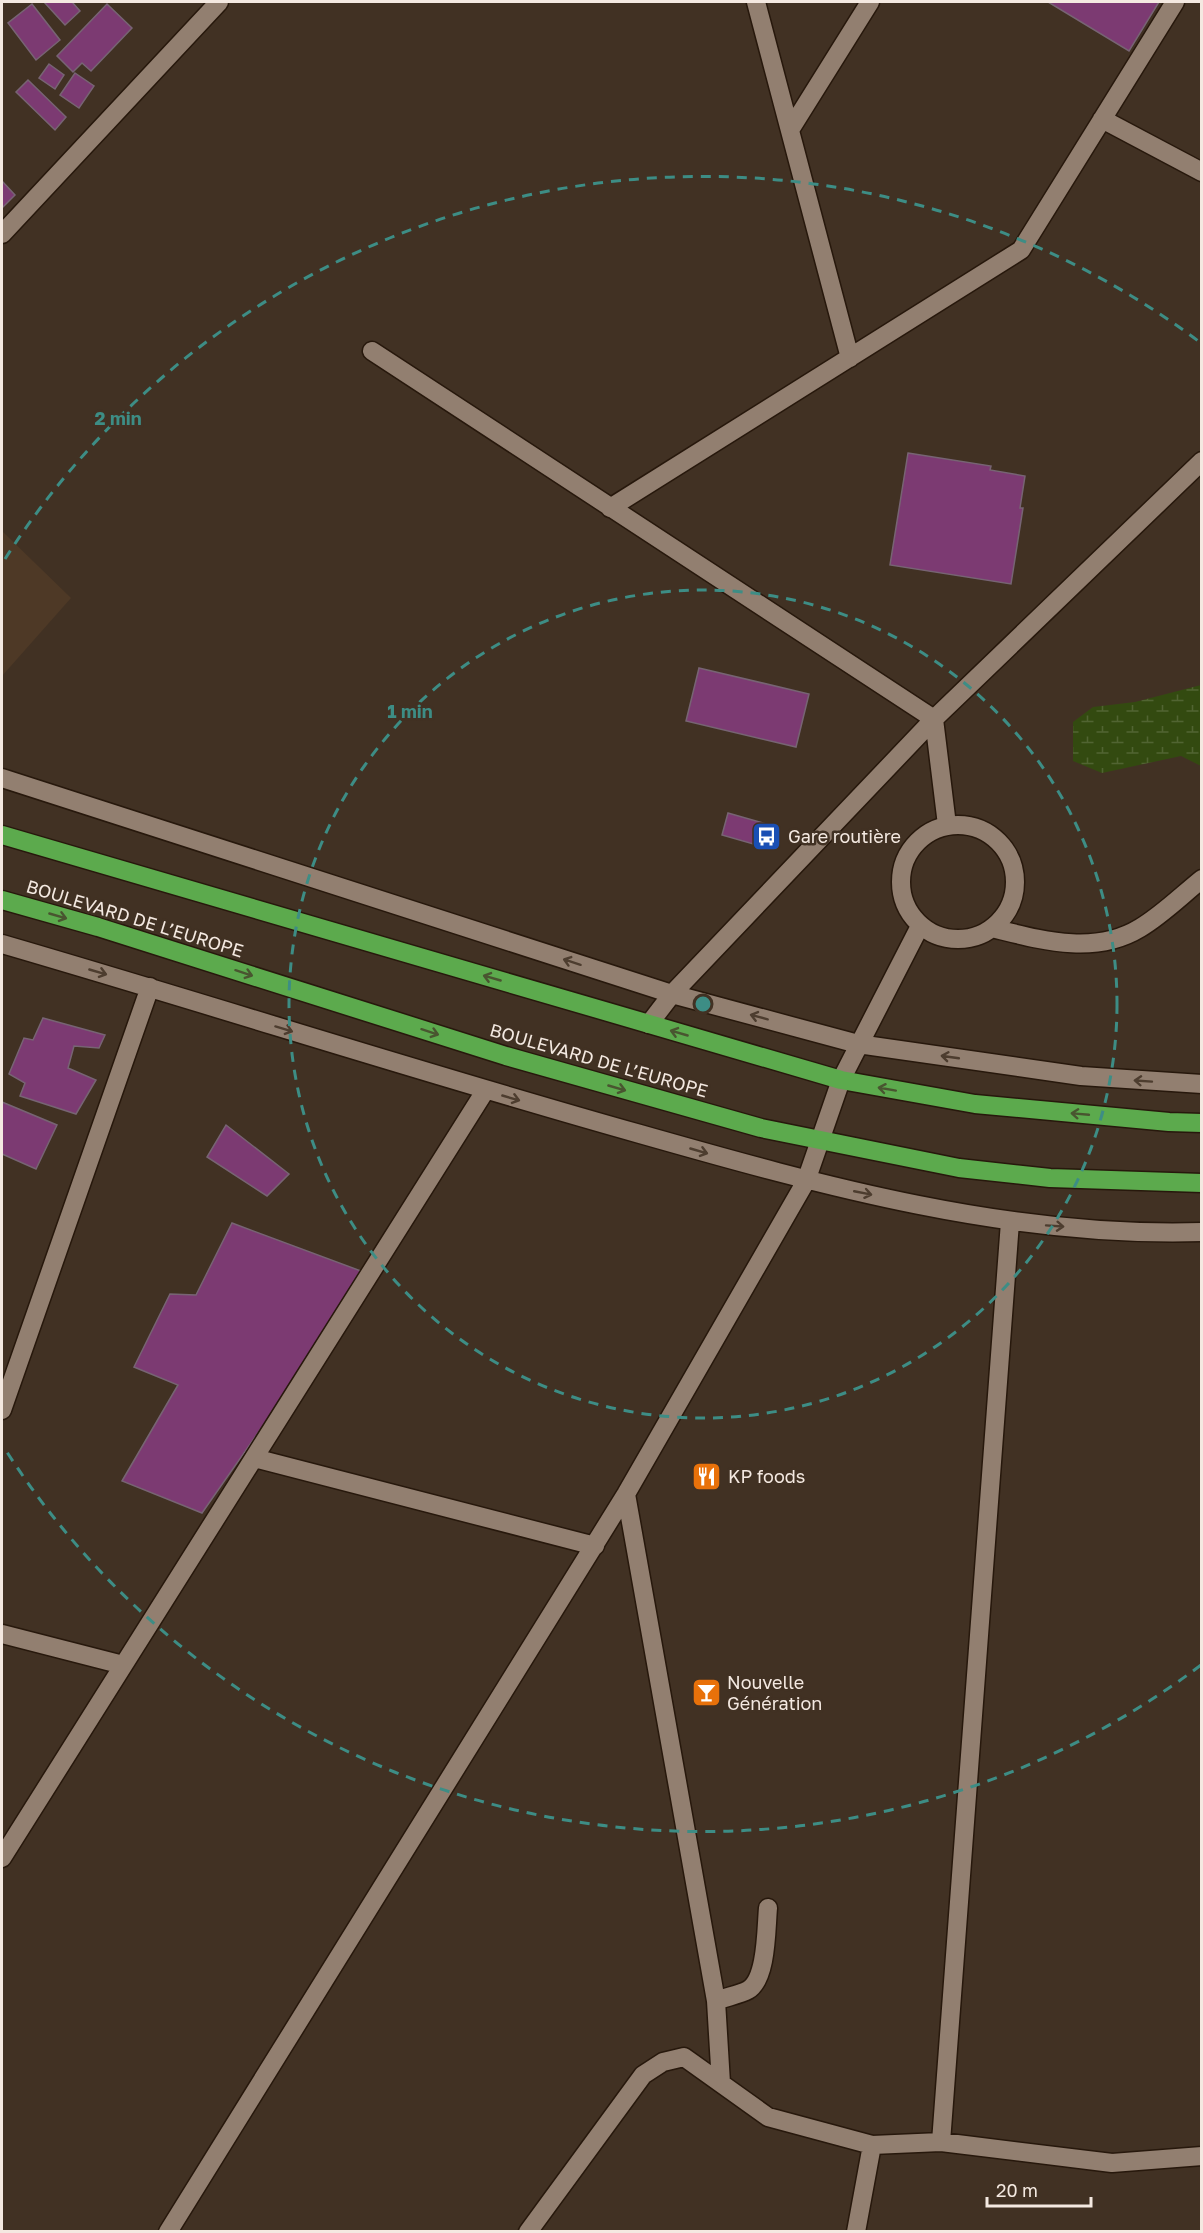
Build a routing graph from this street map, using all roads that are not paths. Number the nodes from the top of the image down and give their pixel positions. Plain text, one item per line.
1 (756, 2) edge
2 (870, 2) edge
3 (1175, 2) edge
4 (213, 3) edge
5 (1102, 119) junction
6 (790, 130) junction
7 (1202, 172) edge
8 (2, 234) edge
9 (372, 351) dead end
10 (850, 358) junction
11 (1202, 461) edge
12 (610, 508) junction
13 (934, 719) junction
14 (2, 778) edge
15 (947, 825) junction
16 (2, 835) edge
17 (1202, 879) edge
18 (2, 900) edge
19 (920, 926) junction
20 (993, 928) junction
21 (2, 944) edge
22 (150, 987) junction
23 (672, 994) junction
24 (649, 1024) junction
25 (858, 1044) junction
26 (841, 1080) junction
27 (1202, 1084) edge
28 (485, 1091) junction
29 (1202, 1123) edge
30 (821, 1141) junction
31 (806, 1181) junction
32 (1202, 1183) edge
33 (1010, 1222) junction
34 (1202, 1232) edge
35 (2, 1410) edge
36 (254, 1458) junction
37 (627, 1494) junction
38 (595, 1546) junction
39 (2, 1634) edge
40 (123, 1665) junction
41 (2, 1858) edge
42 (768, 1908) dead end
43 (716, 2001) junction
44 (721, 2083) junction
45 (941, 2142) junction
46 (872, 2145) junction
47 (1202, 2156) edge
48 (168, 2232) edge
49 (528, 2232) edge
50 (856, 2232) edge

1 - 6 street
2 - 6 street
3 - 5 street
4 - 8 street
5 - 7 street
5 - 10 street
6 - 10 street
9 - 12 street
10 - 12 street
11 - 13 street
12 - 13 street
13 - 15 street
13 - 23 street
23 -> 14 street
15 - 19 street
15 - 20 street
24 -> 16 highway
17 - 20 street
18 -> 30 highway, BOULEVARD DE L’EUROPE
19 - 20 street
19 - 25 street
21 -> 22 street
22 -> 28 street
22 - 35 street
23 - 24 street
25 -> 23 street
26 -> 24 highway
25 - 26 street
27 -> 25 street
29 -> 26 highway
26 - 30 street
28 -> 31 street
28 - 36 street
30 - 31 street
30 - 32 highway, BOULEVARD DE L’EUROPE
31 -> 33 street
31 - 37 street
33 -> 34 street
33 - 45 street
36 - 38 street
36 - 40 street
37 - 38 street
37 - 43 street
38 - 48 street
39 - 40 street
40 - 41 street
42 - 43 street
43 - 44 street
44 - 46 street
44 - 49 street
45 - 46 street
45 - 47 street
46 - 50 street

